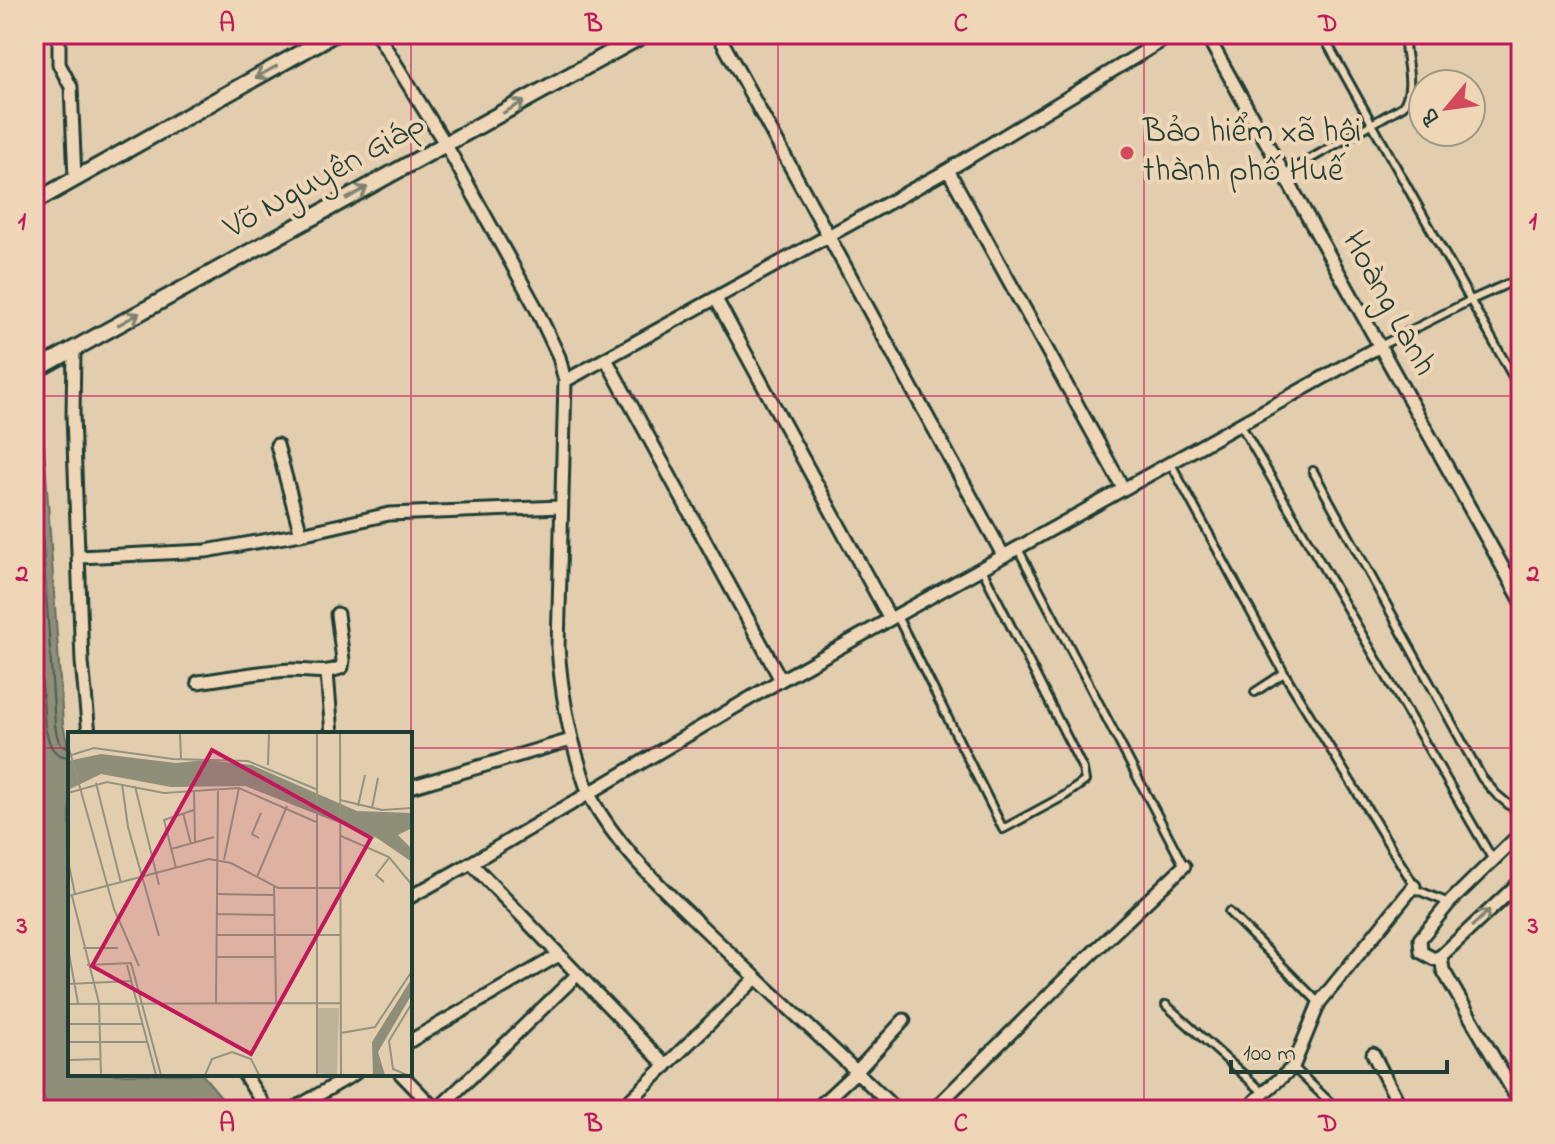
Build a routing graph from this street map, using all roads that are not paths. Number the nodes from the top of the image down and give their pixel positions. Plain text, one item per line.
1 (59, 34) edge
2 (334, 34) edge
3 (377, 34) edge
4 (645, 34) edge
5 (718, 34) edge
6 (1173, 34) edge
7 (1206, 34) edge
8 (1322, 34) edge
9 (1405, 34) edge
10 (1373, 125) junction
11 (446, 145) junction
12 (948, 170) junction
13 (1284, 174) junction
14 (75, 178) junction
15 (34, 202) edge
16 (829, 236) junction
17 (1521, 288) edge
18 (716, 299) junction
19 (1471, 300) junction
20 (1380, 346) junction
21 (67, 353) junction
22 (606, 359) junction
23 (34, 371) edge
24 (565, 381) junction
25 (1521, 391) edge
26 (1240, 424) junction
27 (277, 445) dead end
28 (1170, 462) junction
29 (1313, 471) dead end
30 (1123, 488) junction
31 (561, 507) junction
32 (301, 534) junction
33 (1017, 547) junction
34 (1003, 555) junction
35 (79, 557) junction
36 (981, 567) junction
37 (1521, 600) edge
38 (337, 614) dead end
39 (894, 618) junction
40 (327, 673) junction
41 (1284, 673) junction
42 (781, 680) junction
43 (198, 682) dead end
44 (1255, 692) dead end
45 (89, 732) edge
46 (332, 732) edge
47 (571, 740) junction
48 (412, 786) edge
49 (588, 792) junction
50 (1521, 815) edge
51 (1521, 833) edge
52 (1493, 860) junction
53 (471, 863) junction
54 (1184, 866) joint
55 (1520, 885) edge
56 (1414, 886) junction
57 (412, 896) edge
58 (1449, 903) junction
59 (1229, 912) dead end
60 (559, 955) junction
61 (1441, 956) junction
62 (578, 974) junction
63 (755, 979) junction
64 (1319, 1003) junction
65 (1166, 1005) dead end
66 (904, 1020) dead end
67 (412, 1040) edge
68 (1373, 1054) dead end
69 (666, 1066) junction
70 (1293, 1067) junction
71 (857, 1071) junction
72 (245, 1076) edge
73 (351, 1076) edge
74 (403, 1076) edge
75 (1264, 1093) junction
76 (1521, 1105) edge
77 (267, 1110) edge
78 (292, 1110) edge
79 (437, 1110) edge
80 (620, 1110) edge
81 (815, 1110) edge
82 (896, 1110) edge
83 (933, 1110) edge
84 (1248, 1110) edge
85 (1338, 1110) edge
86 (1402, 1110) edge

1 - 14 street
2 -> 14 street
3 - 11 street
11 -> 4 street, Võ Nguyên Giáp
5 - 16 street
6 - 12 street
7 - 13 street, Hoàng Lanh
8 - 10 lane
9 - 10 lane
10 - 13 lane
10 - 19 lane
21 -> 11 street, Võ Nguyên Giáp
11 - 24 street
12 - 16 street
12 - 30 street
13 - 20 street, Hoàng Lanh
14 - 15 street
16 - 18 street
16 - 34 street
17 - 19 lane
18 - 22 street
18 - 39 street
19 - 20 lane
19 - 25 lane
20 - 26 street
20 - 37 street, Hoàng Lanh
21 - 23 street, Võ Nguyên Giáp
21 - 35 street
22 - 24 street
22 - 42 street
24 - 31 street
26 - 28 street
26 - 52 lane
27 - 32 street
28 - 30 street
28 - 41 lane
29 - 50 lane
30 - 33 street
31 - 32 street
31 - 47 street
32 - 35 street
33 - 34 street
33 - 54 lane
34 - 36 street
35 - 45 street
36 - 39 street
36 - 39 lane
38 - 40 street
39 - 42 street
40 - 43 street
40 - 46 street
41 - 44 lane
41 - 56 lane
42 - 49 street
47 - 48 street
47 - 49 street
49 - 53 street
49 - 63 street
51 - 52 street
52 - 58 street
53 - 57 street
53 - 60 street
54 - 83 street
61 -> 55 street
56 - 58 lane
56 - 64 street
58 - 61 street
59 - 64 lane
60 - 62 street
60 - 67 street
61 - 76 street
62 - 69 street
62 - 79 street
63 - 69 street
63 - 71 street
64 - 70 street
65 - 75 lane
66 - 71 street
68 - 86 street
69 - 80 street
70 - 75 street
70 - 85 lane
71 - 81 street
71 - 82 street
72 - 77 street
73 - 78 street
74 - 79 street
75 - 84 street

